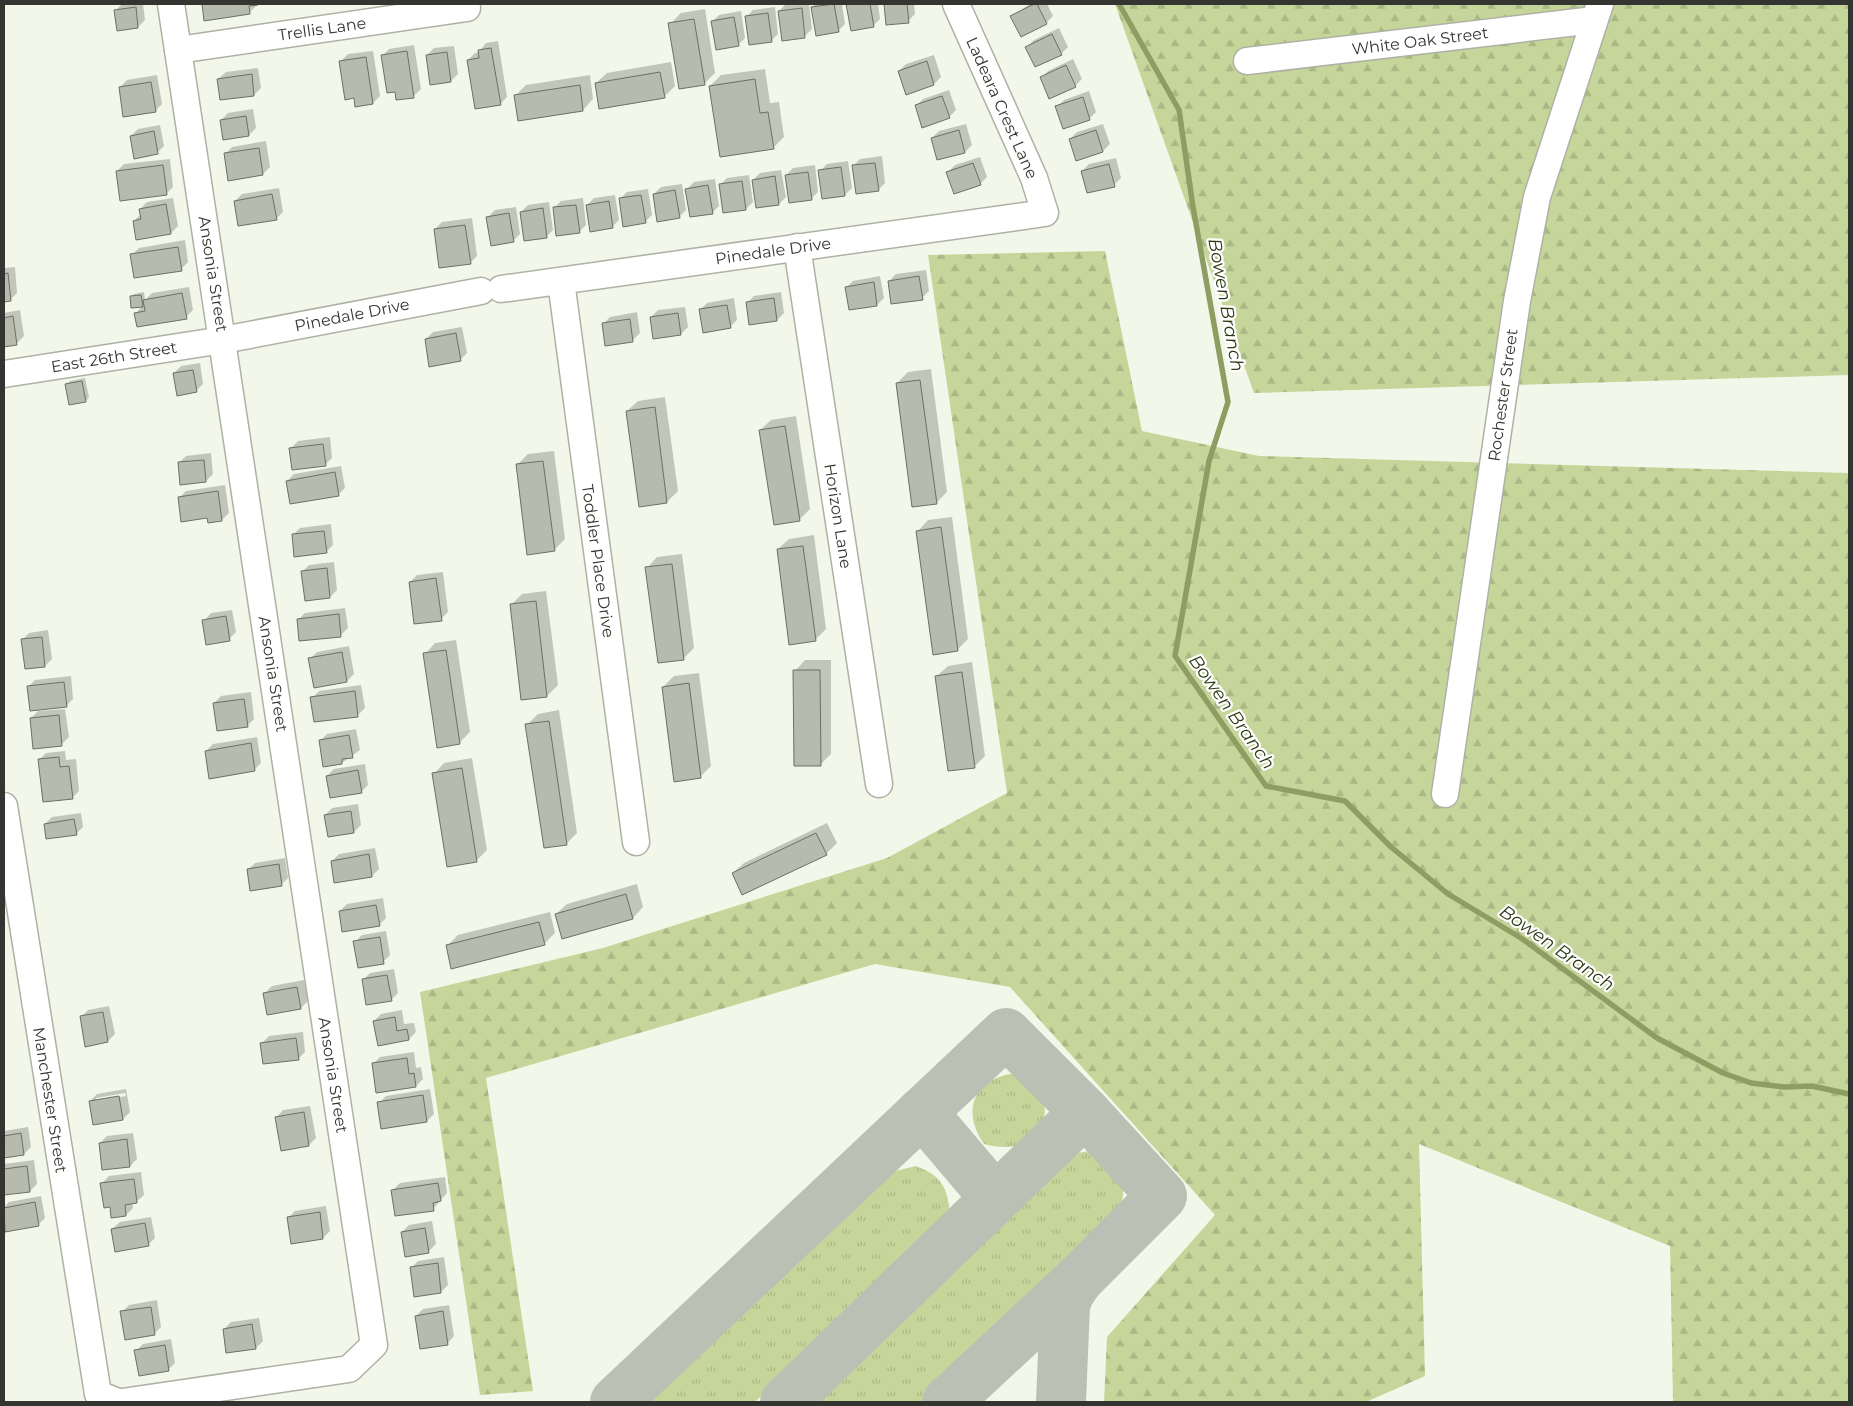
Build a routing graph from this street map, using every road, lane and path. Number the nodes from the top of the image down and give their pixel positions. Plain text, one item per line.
1 (172, 4) edge
2 (956, 4) edge
3 (467, 8) dead end
4 (1597, 12) edge
5 (178, 50) junction
6 (1247, 61) dead end
7 (1045, 213) joint
8 (797, 247) junction
9 (561, 280) junction
10 (223, 340) junction
11 (4, 374) edge
12 (879, 784) dead end
13 (1445, 794) dead end
14 (4, 806) edge
15 (636, 842) dead end
16 (113, 1400) edge

1 - 5 street, Ansonia Street
2 - 7 street, Ladeara Crest Lane
3 - 5 street, Trellis Lane
4 - 6 street, White Oak Street
4 - 13 street, Rochester Street
5 - 10 street, Ansonia Street
7 - 8 street, Pinedale Drive
8 - 9 street, Pinedale Drive
8 - 12 street, Horizon Lane
9 - 10 street, Pinedale Drive
9 - 15 street, Toddler Place Drive
10 - 11 street, East 26th Street
10 - 16 street, Ansonia Street
14 - 16 street, Manchester Street

